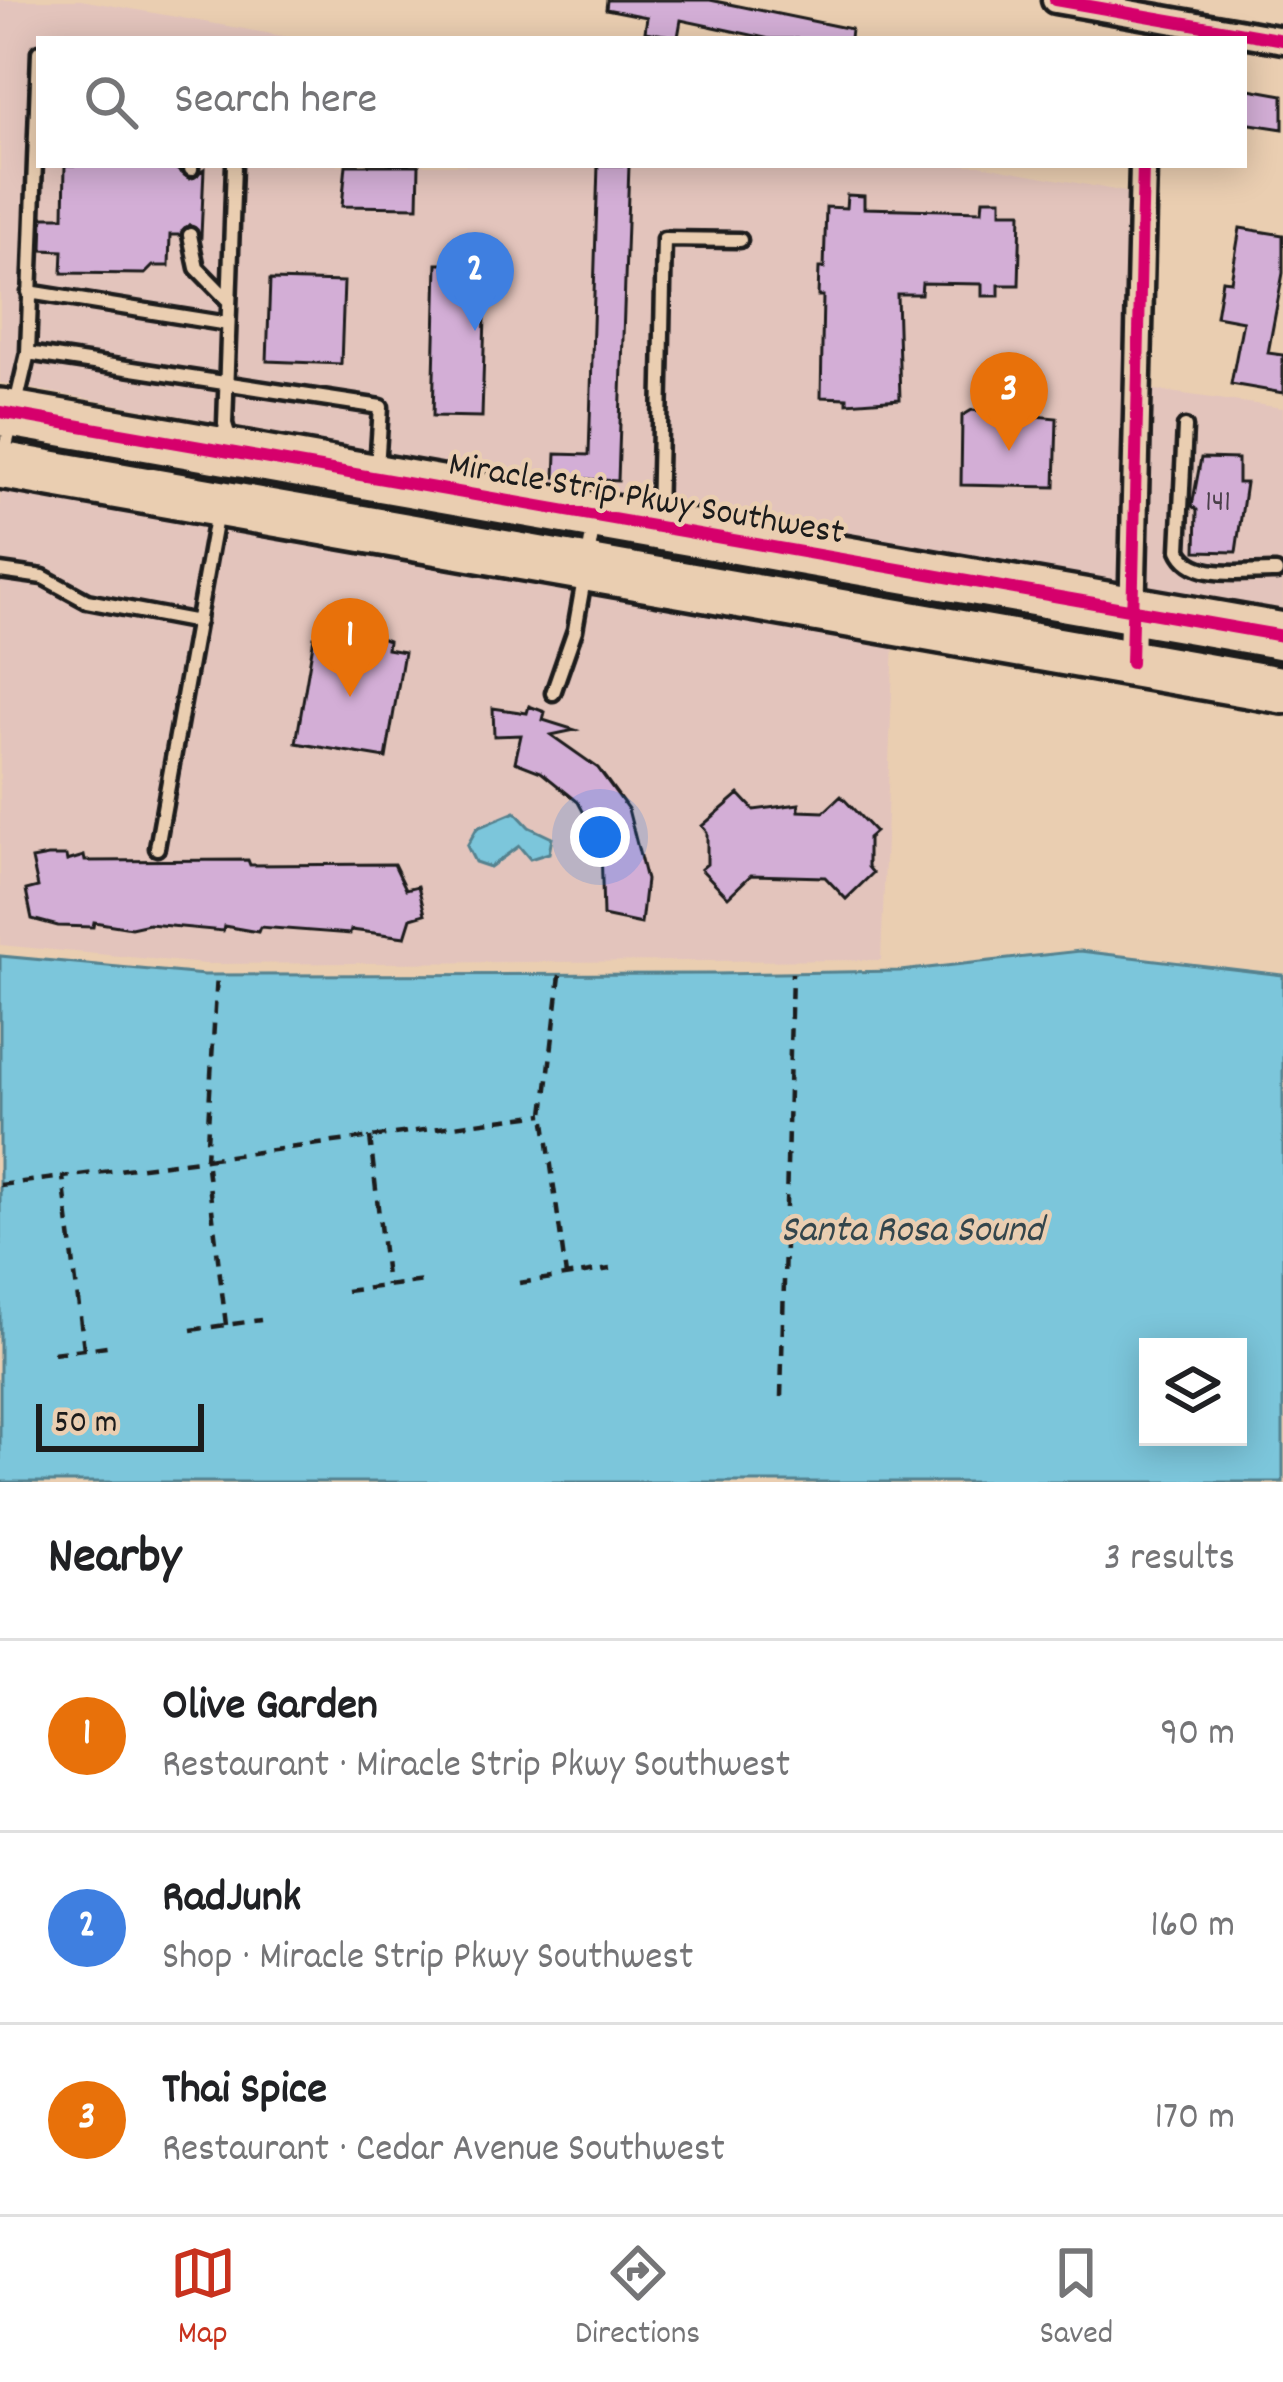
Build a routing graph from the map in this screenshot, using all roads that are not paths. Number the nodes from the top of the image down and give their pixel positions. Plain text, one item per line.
1 (1056, 0) edge
2 (1144, 27) edge
3 (1240, 36) edge
4 (1247, 37) edge
5 (1283, 40) edge
6 (36, 124) edge
7 (234, 168) edge
8 (1143, 168) edge
9 (190, 235) dead end
10 (740, 240) dead end
11 (29, 292) junction
12 (229, 301) junction
13 (228, 324) junction
14 (28, 353) junction
15 (225, 388) junction
16 (7, 413) edge
17 (1185, 427) dead end
18 (234, 453) junction
19 (0, 468) edge
20 (376, 478) junction
21 (219, 505) junction
22 (596, 516) junction
23 (658, 527) junction
24 (587, 566) junction
25 (0, 571) edge
26 (1276, 572) dead end
27 (1132, 610) junction
28 (198, 622) junction
29 (1283, 636) edge
30 (1131, 664) junction
31 (1283, 690) edge
32 (554, 693) dead end
33 (157, 848) dead end

1 - 2 street
2 - 3 street
4 - 5 street
6 - 11 lane
7 - 12 lane
8 - 27 street
9 - 12 lane
10 - 23 lane
11 - 13 lane
11 - 14 lane
12 - 13 lane
13 - 15 lane
14 - 15 lane
14 - 16 lane
15 - 18 lane
15 - 20 lane
16 - 18 highway, Miracle Strip Pkwy Southwest
16 - 19 lane
17 - 26 lane
18 - 20 highway, Miracle Strip Pkwy Southwest
19 - 21 highway
20 - 22 highway, Miracle Strip Pkwy Southwest
21 - 24 highway
21 - 28 lane
22 - 23 highway, Miracle Strip Pkwy Southwest
22 - 24 lane
23 - 27 highway, Miracle Strip Pkwy Southwest
24 - 30 highway
24 - 32 lane
25 - 28 lane
27 - 29 highway, Miracle Strip Pkwy Southwest
27 - 30 street
28 - 33 lane
30 - 31 highway

